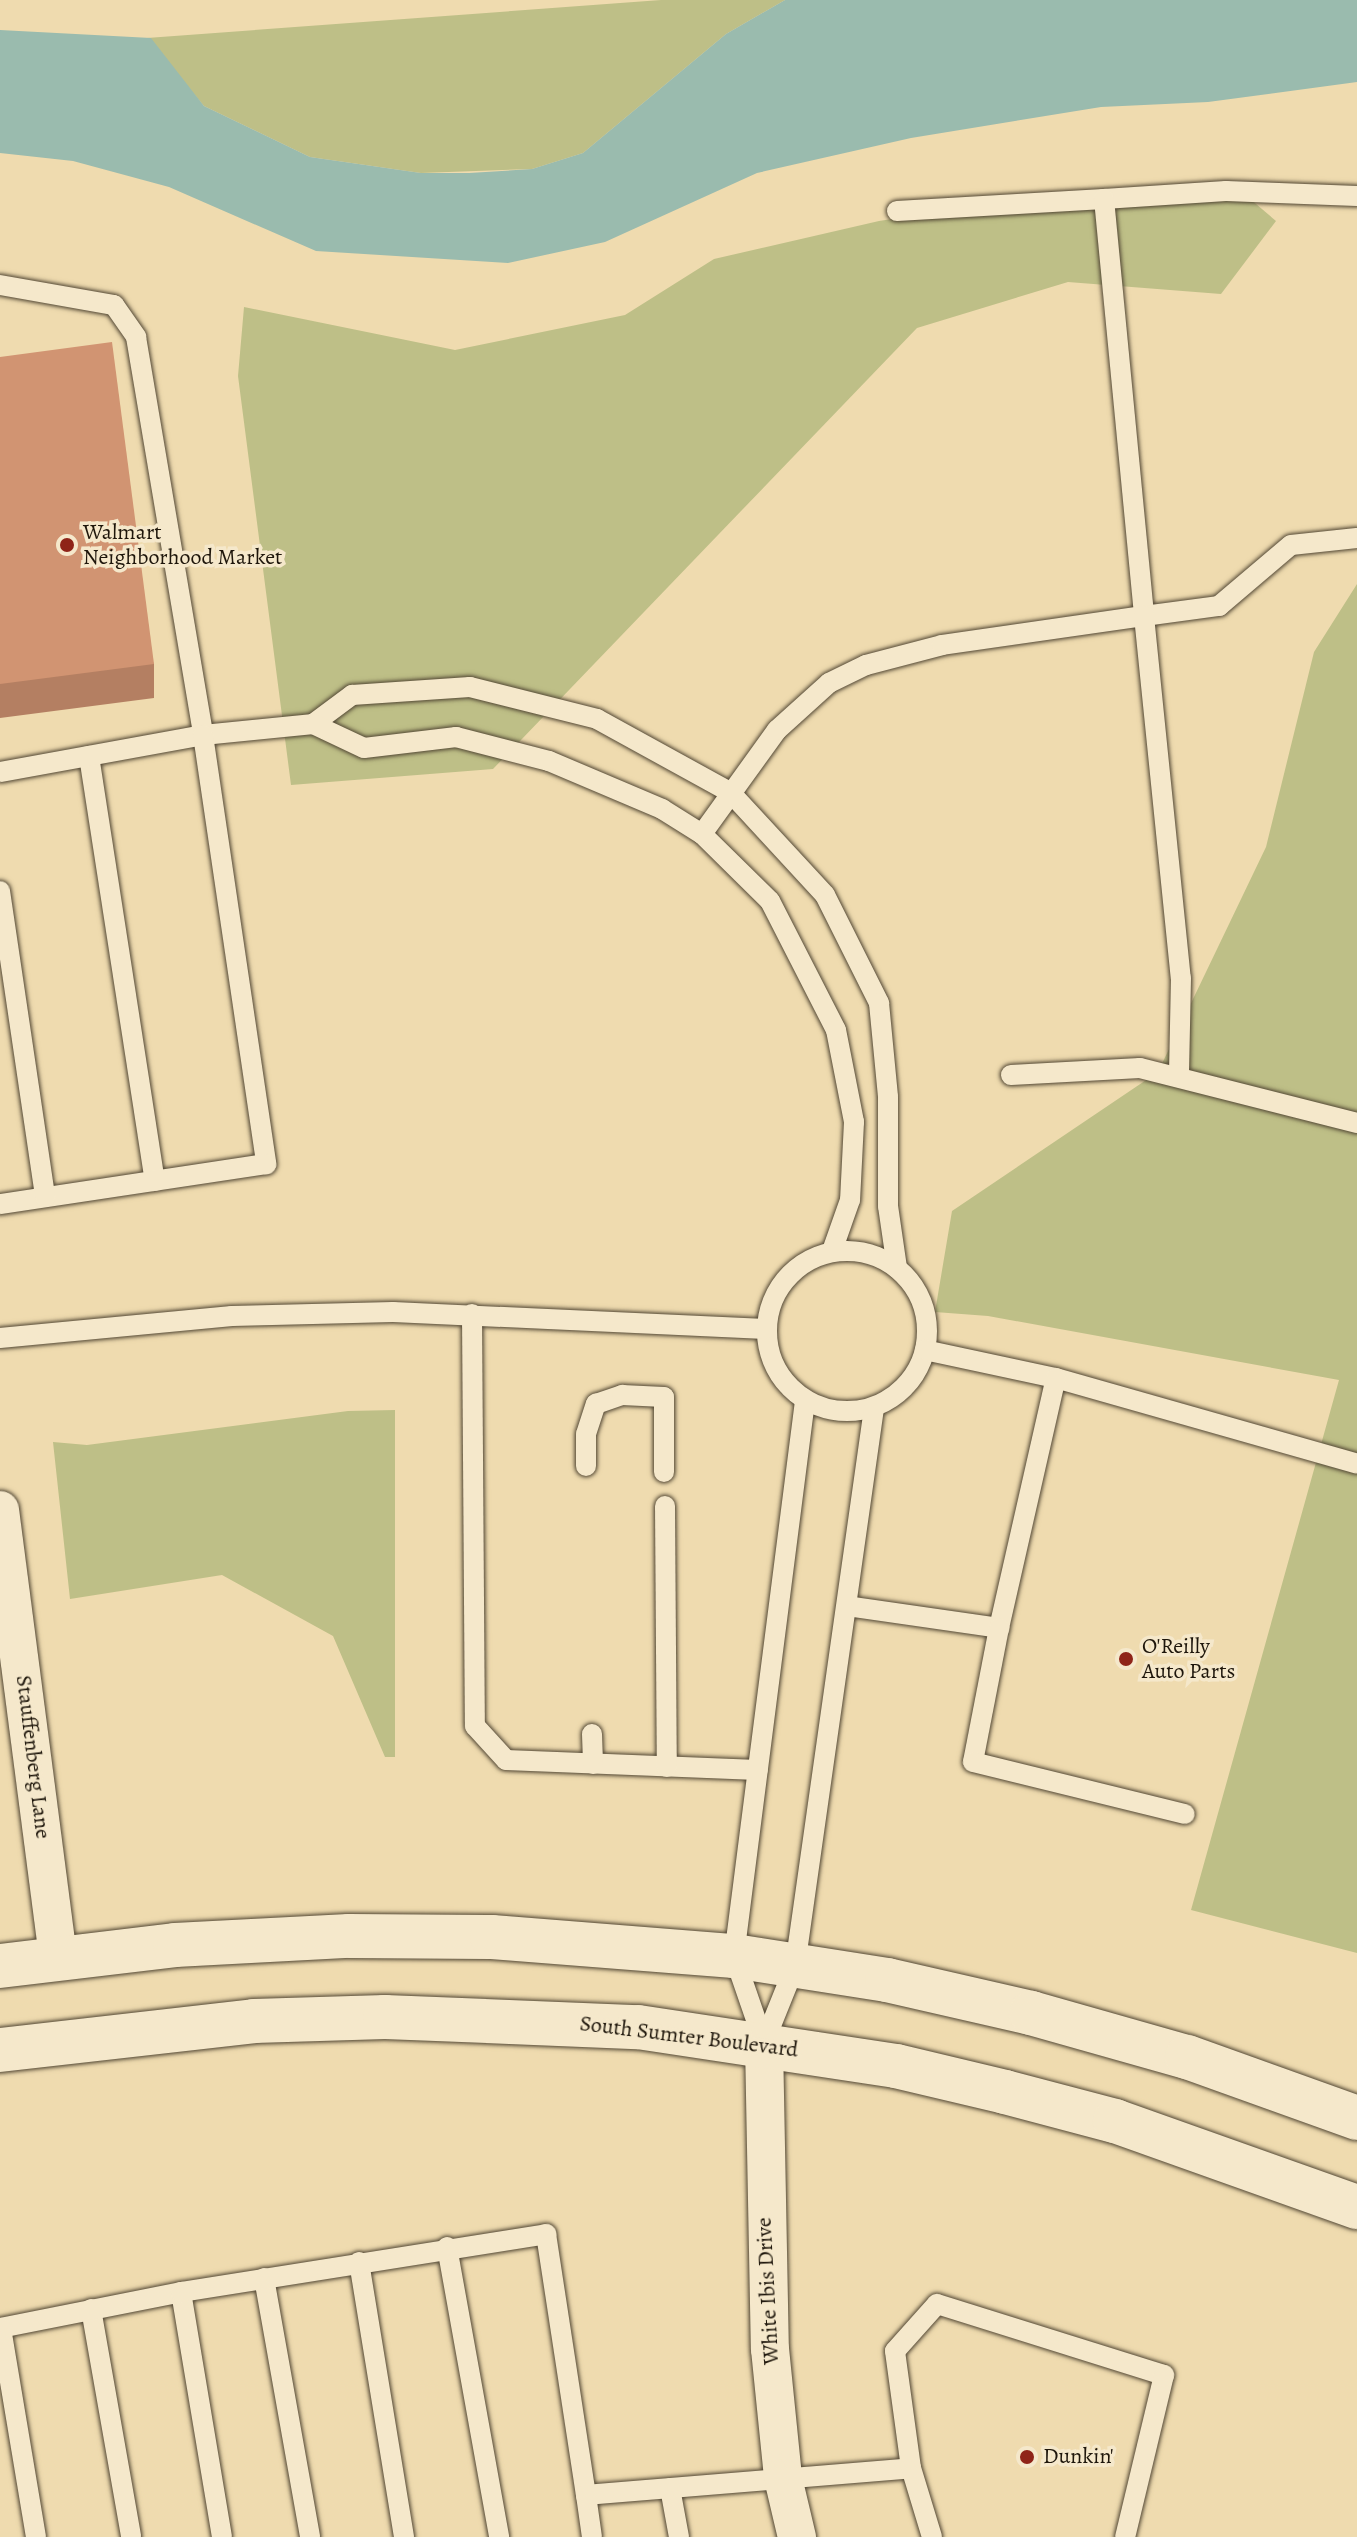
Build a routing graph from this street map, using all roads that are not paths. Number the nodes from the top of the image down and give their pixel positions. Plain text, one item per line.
1 (1357, 196) edge
2 (1104, 199) junction
3 (897, 211) dead end
4 (0, 285) edge
5 (1357, 538) edge
6 (1144, 616) junction
7 (313, 724) junction
8 (203, 735) junction
9 (89, 756) junction
10 (0, 772) edge
11 (730, 792) junction
12 (702, 834) junction
13 (0, 891) edge
14 (1011, 1075) dead end
15 (1179, 1076) junction
16 (1357, 1123) edge
17 (155, 1181) junction
18 (45, 1197) junction
19 (0, 1204) edge
20 (832, 1251) junction
21 (897, 1268) junction
22 (472, 1314) junction
23 (766, 1329) junction
24 (0, 1338) edge
25 (925, 1350) junction
26 (1056, 1378) junction
27 (805, 1401) junction
28 (874, 1408) junction
29 (1357, 1464) edge
30 (586, 1466) dead end
31 (664, 1472) dead end
32 (665, 1506) dead end
33 (0, 1510) edge
34 (6, 1602) edge
35 (847, 1606) junction
36 (999, 1628) junction
37 (592, 1734) dead end
38 (593, 1764) junction
39 (667, 1767) junction
40 (758, 1770) junction
41 (1185, 1814) dead end
42 (734, 1956) junction
43 (58, 1957) junction
44 (0, 1966) edge
45 (795, 1966) junction
46 (764, 2043) junction
47 (0, 2050) edge
48 (1357, 2118) edge
49 (1357, 2207) edge
50 (447, 2247) junction
51 (359, 2262) junction
52 (264, 2278) junction
53 (181, 2292) junction
54 (91, 2309) junction
55 (0, 2328) edge
56 (911, 2468) junction
57 (783, 2478) junction
58 (670, 2488) junction
59 (586, 2495) junction
60 (36, 2537) edge
61 (131, 2537) edge
62 (222, 2537) edge
63 (310, 2537) edge
64 (404, 2537) edge
65 (499, 2537) edge
66 (592, 2537) edge
67 (679, 2537) edge
68 (797, 2537) edge
69 (932, 2537) edge
70 (1125, 2537) edge

1 - 2 lane
2 - 3 lane
2 - 6 lane
4 - 8 lane
5 - 6 lane
6 - 11 lane
6 - 15 lane
7 - 8 lane
7 - 11 lane
7 - 12 lane
8 - 9 lane
8 - 17 lane
9 - 10 lane
9 - 17 lane
11 - 12 lane
11 - 21 lane
12 - 20 lane
13 - 18 lane
14 - 15 lane
15 - 16 lane
17 - 18 lane
18 - 19 lane
20 - 21 lane
20 - 23 lane
21 - 25 lane
22 - 23 lane
22 - 24 lane
22 - 38 lane
23 - 27 lane
25 - 26 lane
25 - 28 lane
26 - 29 lane
26 - 36 lane
27 - 28 lane
27 - 40 lane
28 - 35 lane
30 - 31 lane
32 - 39 lane
33 - 34 street, Stauffenberg Lane
34 - 43 street, Stauffenberg Lane
35 - 36 lane
35 - 45 lane
36 - 41 lane
37 - 38 lane
38 - 39 lane
39 - 40 lane
40 - 42 lane
42 - 43 main road
42 - 45 main road
42 - 46 lane
43 - 44 main road
45 - 46 lane
45 - 48 main road
46 - 47 main road, South Sumter Boulevard
46 - 49 main road, South Sumter Boulevard
46 - 57 street, White Ibis Drive
50 - 51 lane
50 - 59 lane
50 - 65 lane
51 - 52 lane
51 - 64 lane
52 - 53 lane
52 - 63 lane
53 - 54 lane
53 - 62 lane
54 - 55 lane
54 - 61 lane
55 - 60 lane
56 - 57 lane
56 - 69 lane
56 - 70 lane
57 - 58 lane
57 - 68 street, White Ibis Drive
58 - 59 lane
58 - 67 lane
59 - 66 lane

